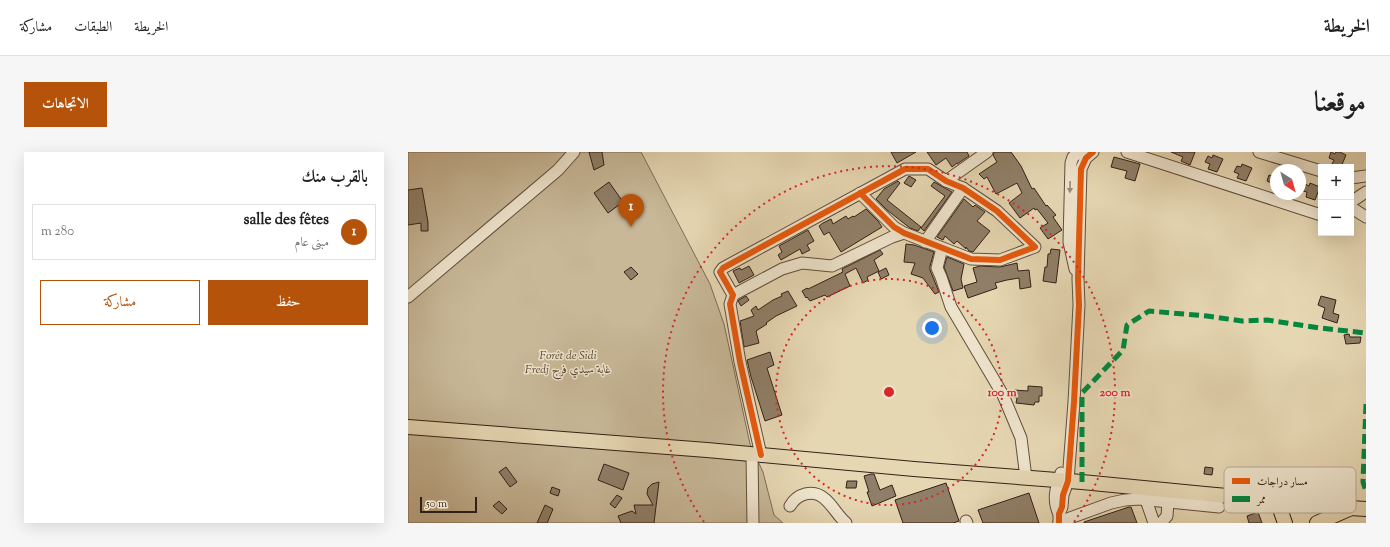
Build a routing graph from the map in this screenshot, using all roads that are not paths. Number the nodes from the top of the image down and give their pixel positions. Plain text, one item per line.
1 (574, 152) edge
2 (987, 152) edge
3 (1080, 152) edge
4 (1093, 152) edge
5 (1127, 152) edge
6 (1259, 152) edge
7 (1318, 170) edge
8 (1366, 176) edge
9 (1354, 178) edge
10 (946, 181) junction
11 (963, 188) junction
12 (1366, 192) edge
13 (860, 193) junction
14 (1354, 205) edge
15 (1354, 207) edge
16 (1318, 214) edge
17 (1366, 217) edge
18 (904, 233) junction
19 (925, 242) junction
20 (942, 248) junction
21 (733, 295) junction
22 (408, 297) edge
23 (1071, 383) junction
24 (408, 428) edge
25 (757, 455) junction
26 (1026, 478) junction
27 (1063, 481) junction
28 (1224, 496) edge
29 (1146, 500) junction
30 (1366, 500) edge
31 (1168, 502) junction
32 (1356, 505) edge
33 (790, 506) dead end
34 (1219, 507) dead end
35 (1356, 508) edge
36 (1366, 509) edge
37 (1281, 513) edge
38 (1320, 513) edge
39 (1339, 513) edge
40 (1059, 520) edge
41 (753, 523) edge
42 (846, 523) edge
43 (1154, 523) edge
44 (1161, 523) edge
45 (1285, 523) edge
46 (1317, 523) edge

1 - 22 street
2 - 10 street
3 -> 23 street
4 - 23 street
5 - 16 street
6 - 7 street
8 - 9 street
10 - 11 street
10 - 13 street
11 - 19 street
11 - 20 street
12 - 14 street
13 - 18 street
13 - 21 street
15 - 17 street
18 - 19 street
18 - 21 street
19 - 20 street
20 - 26 street
21 - 25 street
23 - 27 street
24 - 25 main road
25 - 26 main road
25 - 41 street
26 - 27 main road
27 - 28 main road
27 - 40 street
29 - 31 street
29 - 40 street
29 - 43 street
30 - 32 street
31 - 34 street
31 - 44 street
33 - 42 street
35 - 36 main road
37 - 45 main road
38 - 46 main road
39 - 46 main road

